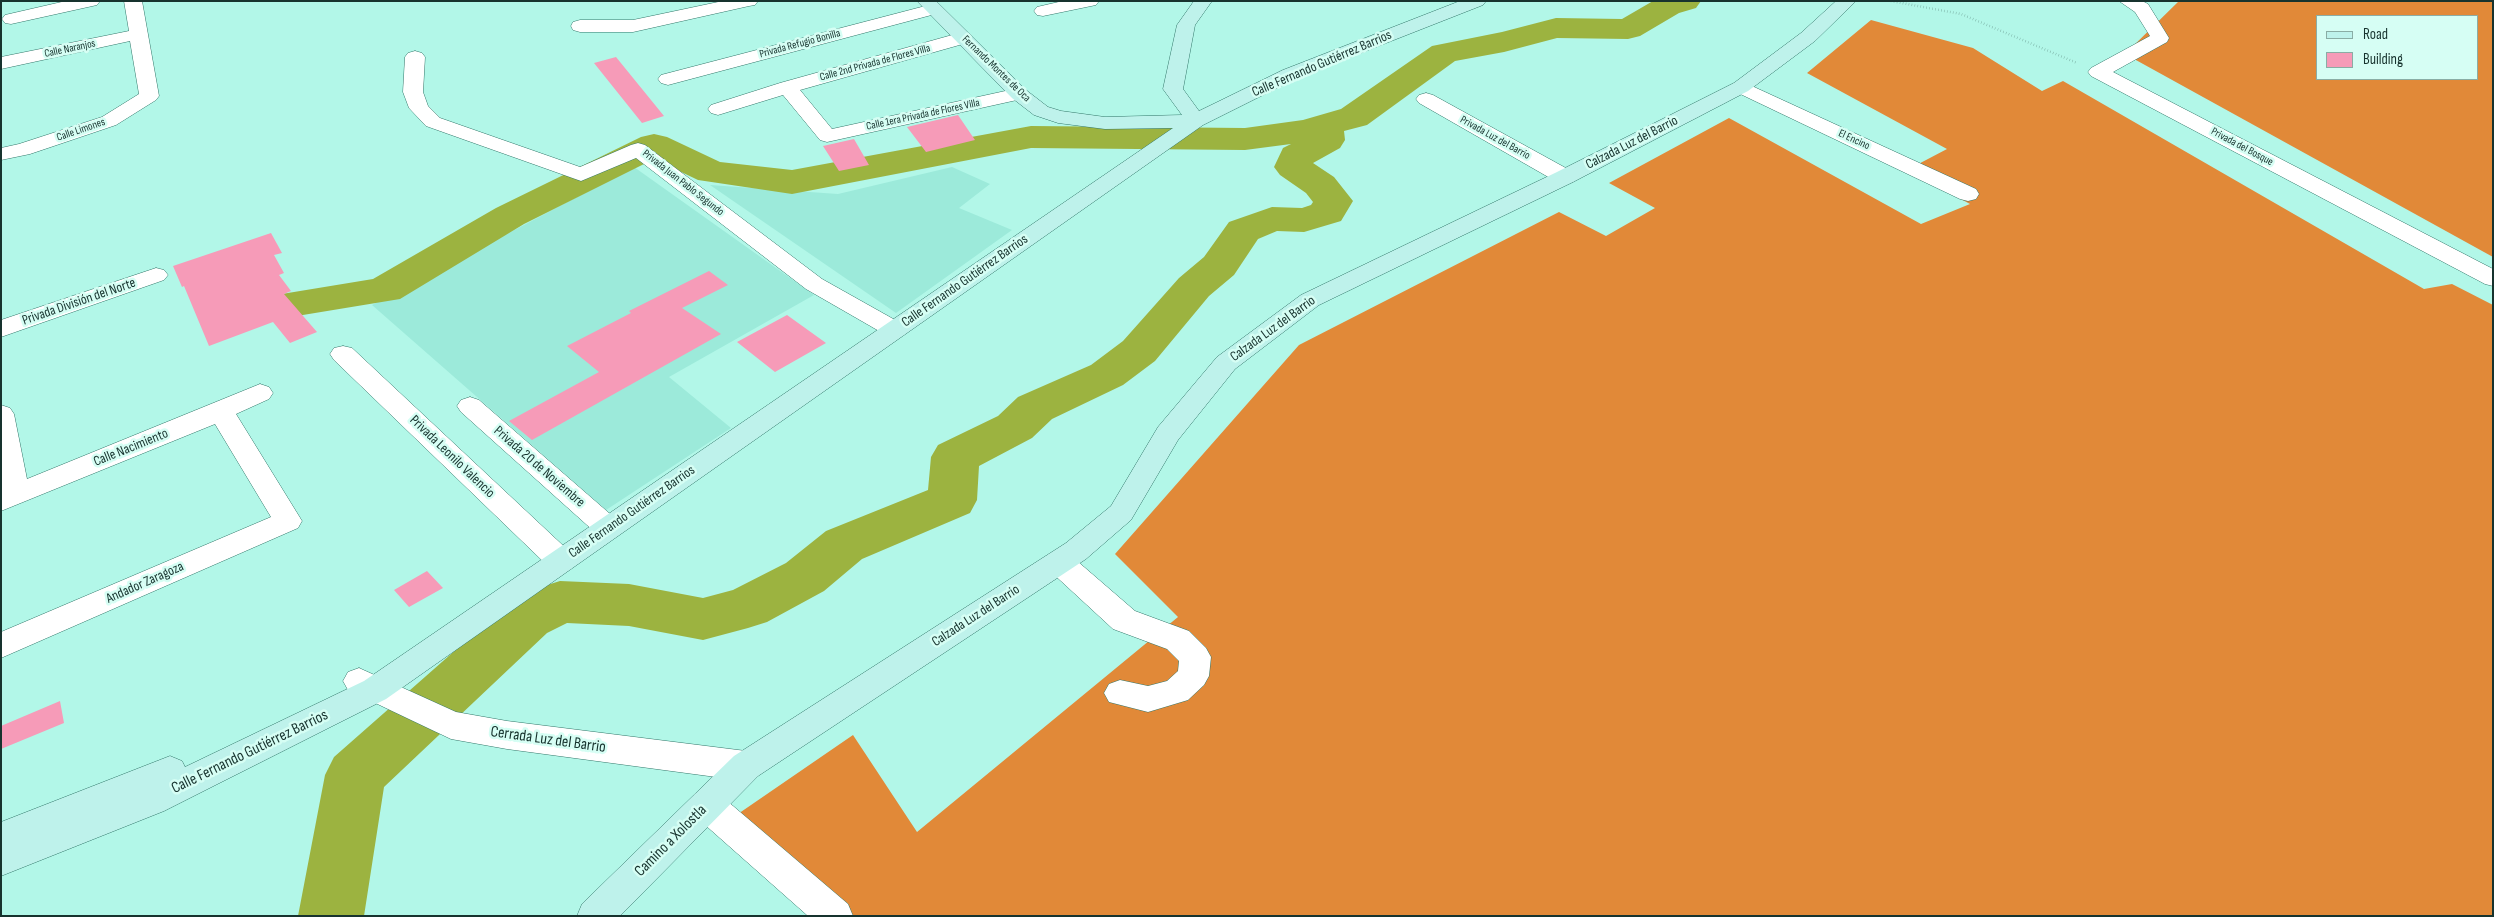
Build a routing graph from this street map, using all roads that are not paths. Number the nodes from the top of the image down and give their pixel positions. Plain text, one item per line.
1 (91, 1) edge
2 (133, 1) edge
3 (749, 1) edge
4 (1090, 1) edge
5 (1203, 1) edge
6 (1477, 1) edge
7 (1847, 1) edge
8 (2128, 1) edge
9 (929, 5) edge
10 (1043, 11) dead end
11 (11, 19) dead end
12 (580, 26) dead end
13 (139, 34) junction
14 (963, 38) junction
15 (415, 57) dead end
16 (2, 63) edge
17 (668, 79) dead end
18 (787, 87) junction
19 (1741, 87) junction
20 (1019, 94) junction
21 (1426, 99) dead end
22 (718, 109) dead end
23 (1196, 121) junction
24 (1, 154) edge
25 (1565, 177) junction
26 (1968, 194) dead end
27 (156, 275) dead end
28 (2493, 279) edge
29 (1, 329) edge
30 (895, 330) junction
31 (343, 354) dead end
32 (260, 393) dead end
33 (470, 406) dead end
34 (221, 411) junction
35 (1, 414) edge
36 (8, 498) edge
37 (607, 527) junction
38 (561, 561) junction
39 (1059, 562) junction
40 (1, 646) edge
41 (367, 686) junction
42 (1120, 693) dead end
43 (746, 766) junction
44 (707, 805) junction
45 (1, 838) edge
46 (1, 860) edge
47 (595, 916) edge
48 (835, 916) edge

1 - 11 street
2 - 13 street, Calle Limones
3 - 12 street
4 - 10 street
5 - 23 main road
6 - 23 main road, Calle Fernando Gutiérrez Barrios
7 - 19 main road, Calzada Luz del Barrio
8 - 28 street, Privada del Bosque
9 - 14 main road, Fernando Montes de Oca
9 - 17 street, Privada Refugio Bonilla
13 - 16 street, Calle Naranjos
13 - 24 street, Calle Limones
14 - 18 street, Calle 2nd Privada de Flores Villa
14 - 20 main road, Fernando Montes de Oca
15 - 30 street, Privada Juan Pablo Segundo
18 - 20 street, Calle 1era Privada de Flores Villa
18 - 22 street, Calle 2nd Privada de Flores Villa
19 - 25 main road, Calzada Luz del Barrio
19 - 26 street, El Encino
20 - 23 main road, Fernando Montes de Oca
21 - 25 street, Privada Luz del Barrio
23 - 30 main road, Calle Fernando Gutiérrez Barrios
25 - 39 main road, Calzada Luz del Barrio
27 - 29 street, Privada División del Norte
30 - 37 main road, Calle Fernando Gutiérrez Barrios
31 - 38 street, Privada Leonilo Valencio
32 - 34 street, Calle Nacimiento
33 - 37 street, Privada 20 de Noviembre
34 - 36 street, Calle Nacimiento
34 - 40 street, Andador Zaragoza
35 - 36 street
37 - 38 main road, Calle Fernando Gutiérrez Barrios
38 - 41 main road, Calle Fernando Gutiérrez Barrios
39 - 42 street
39 - 43 main road, Calzada Luz del Barrio
41 - 43 street, Cerrada Luz del Barrio
41 - 45 main road, Calle Fernando Gutiérrez Barrios
41 - 46 main road, Calle Fernando Gutiérrez Barrios
43 - 44 main road, Camino a Xolostla
44 - 47 main road, Camino a Xolostla
44 - 48 street

